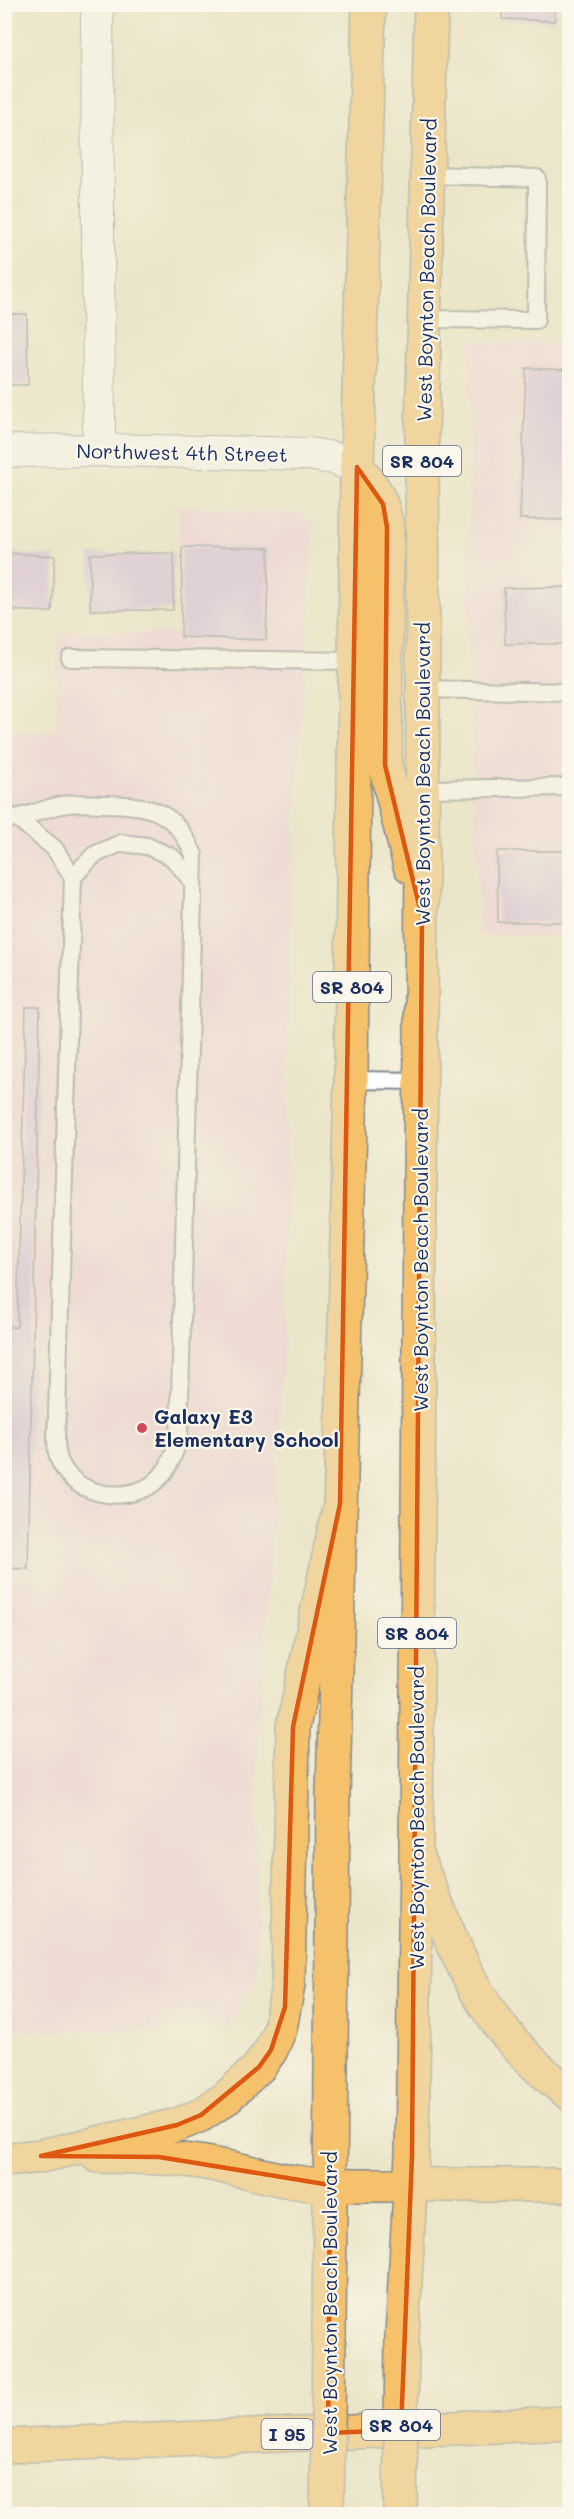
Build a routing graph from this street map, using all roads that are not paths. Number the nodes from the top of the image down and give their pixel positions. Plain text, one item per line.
1 (97, 4) edge
2 (369, 4) edge
3 (431, 4) edge
4 (428, 175) junction
5 (425, 319) junction
6 (99, 450) junction
7 (4, 451) edge
8 (357, 468) junction
9 (70, 658) dead end
10 (356, 662) junction
11 (423, 689) junction
12 (570, 692) edge
13 (570, 787) edge
14 (422, 789) junction
15 (11, 819) edge
16 (73, 877) junction
17 (193, 882) junction
18 (422, 917) junction
19 (351, 1080) junction
20 (421, 1081) junction
21 (340, 1504) junction
22 (416, 1855) junction
23 (570, 2094) edge
24 (41, 2156) junction
25 (4, 2160) edge
26 (330, 2185) junction
27 (570, 2185) edge
28 (410, 2186) junction
29 (570, 2423) edge
30 (4, 2446) edge
31 (327, 2514) edge
32 (400, 2514) edge

1 - 6 street
2 - 8 main road, West Boynton Beach Boulevard / SR 804
3 - 4 main road, West Boynton Beach Boulevard / SR 804
4 - 5 main road, West Boynton Beach Boulevard / SR 804
4 - 5 lane
5 - 11 main road, West Boynton Beach Boulevard / SR 804
6 - 7 street, Northwest 4th Street
6 - 8 street, Northwest 4th Street
8 - 10 main road, West Boynton Beach Boulevard / SR 804
8 - 18 main road
9 - 10 lane
10 - 19 main road, West Boynton Beach Boulevard / SR 804
11 - 12 lane
11 - 14 main road, West Boynton Beach Boulevard / SR 804
13 - 14 lane
14 - 18 main road, West Boynton Beach Boulevard / SR 804
15 - 16 lane
15 - 17 lane
16 - 17 lane
16 - 17 lane
18 - 20 main road, West Boynton Beach Boulevard / SR 804
19 - 20 lane
19 - 21 main road, West Boynton Beach Boulevard / SR 804
20 - 22 main road, West Boynton Beach Boulevard / SR 804
21 - 24 main road
21 - 26 main road, West Boynton Beach Boulevard / SR 804
22 - 23 main road
22 - 28 main road, West Boynton Beach Boulevard / SR 804
24 - 25 main road
24 - 26 main road
26 - 28 main road
26 - 31 main road, West Boynton Beach Boulevard / SR 804, bridge
27 - 28 main road
28 - 32 main road, West Boynton Beach Boulevard / SR 804, bridge
29 - 30 main road, I 95

